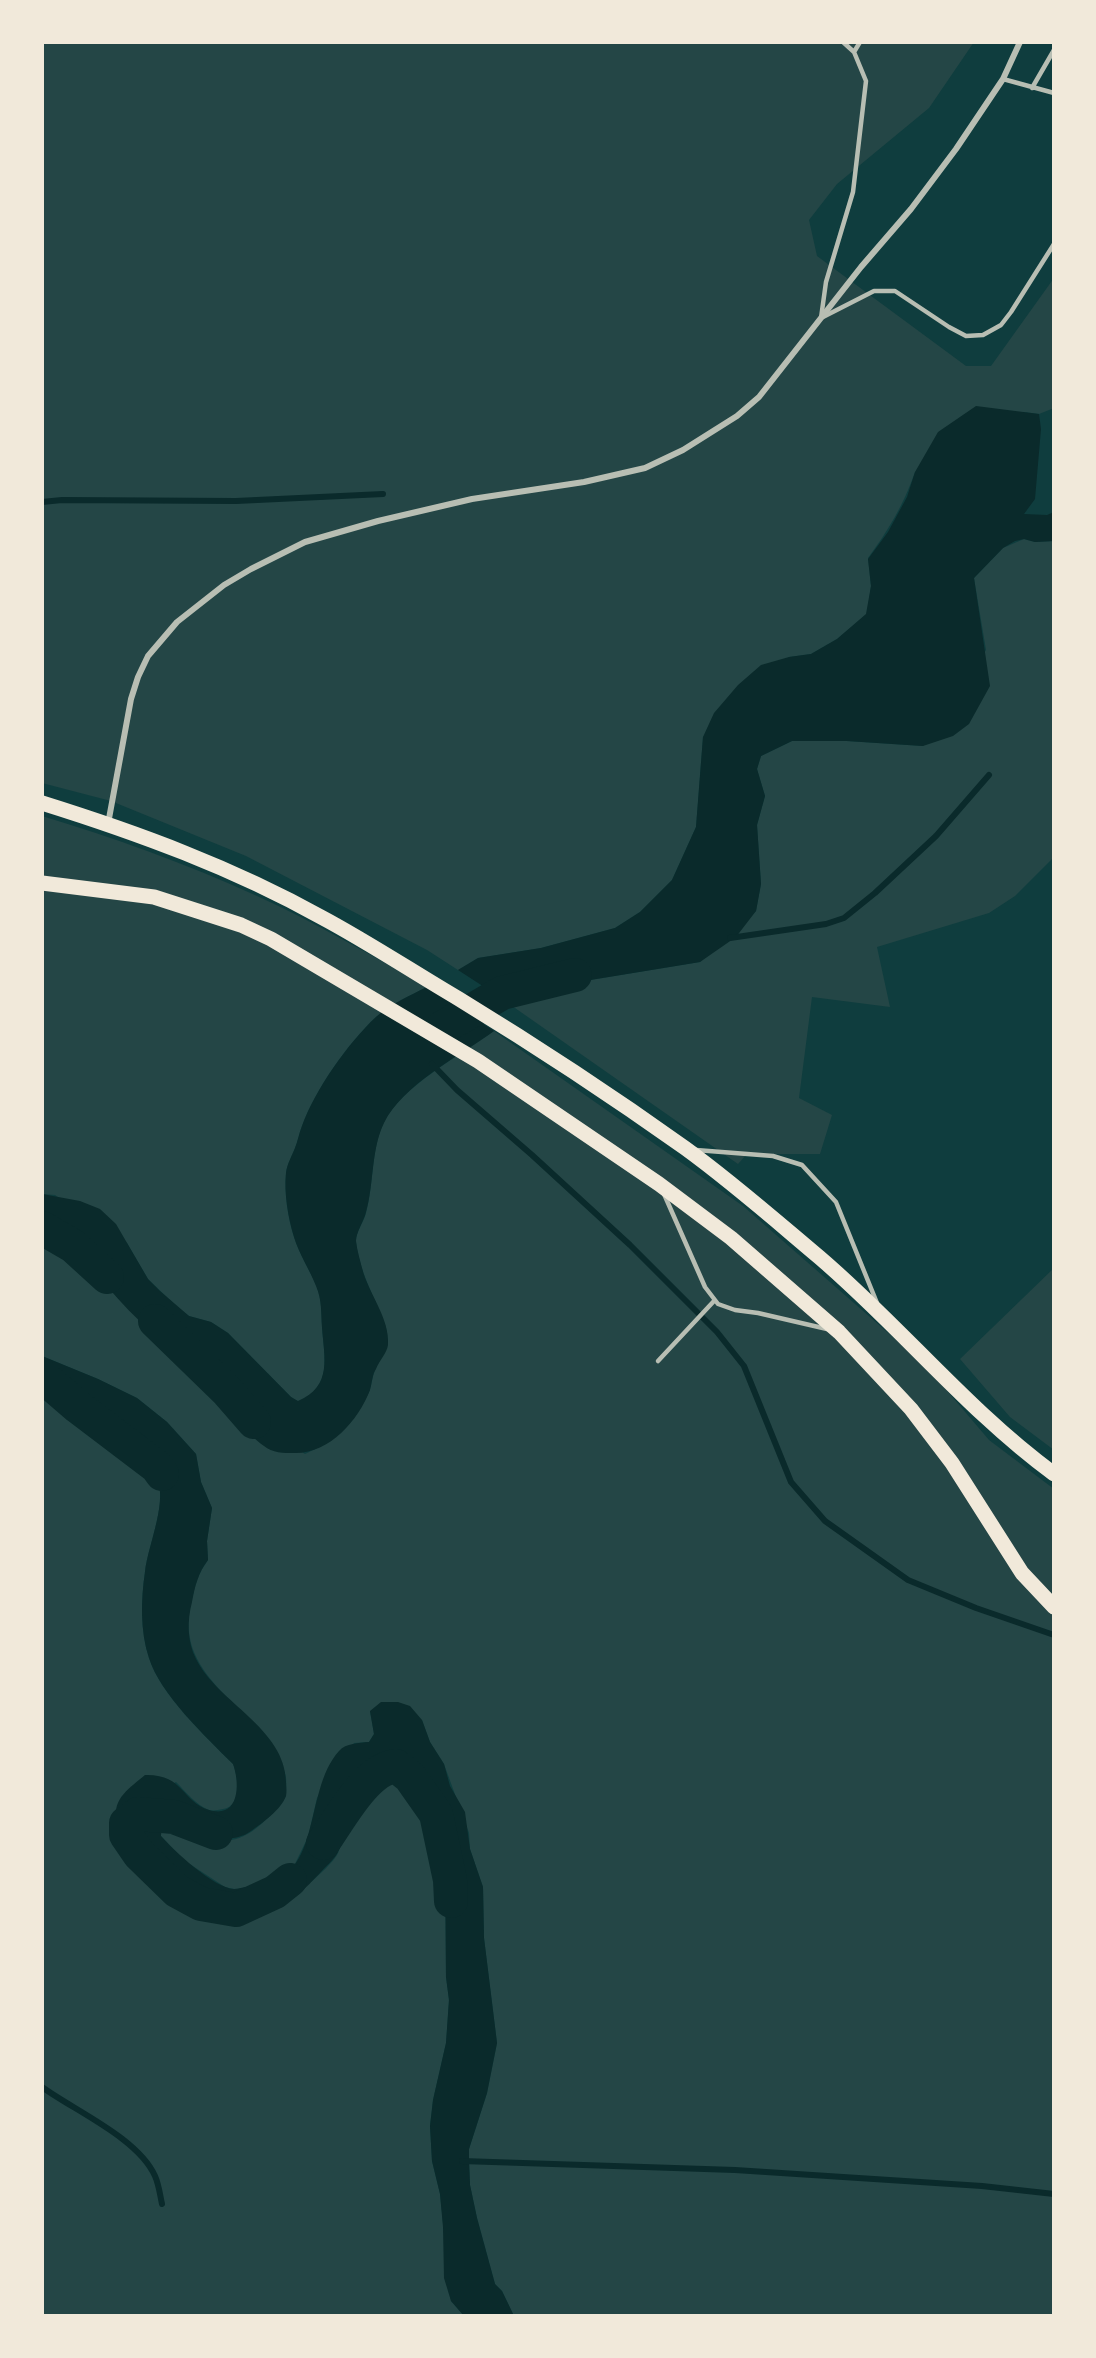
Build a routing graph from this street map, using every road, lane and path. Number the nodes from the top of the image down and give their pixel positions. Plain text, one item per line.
1 (843, 42) edge
2 (860, 42) edge
3 (1020, 42) edge
4 (1054, 50) edge
5 (854, 52) junction
6 (1003, 79) junction
7 (1032, 88) junction
8 (1054, 93) edge
9 (1054, 244) edge
10 (821, 319) junction
11 (42, 803) edge
12 (108, 824) junction
13 (42, 883) edge
14 (686, 1149) junction
15 (659, 1184) junction
16 (714, 1301) junction
17 (880, 1312) junction
18 (838, 1332) junction
19 (658, 1361) dead end
20 (1054, 1474) edge
21 (1054, 1607) edge

1 - 5 lane
2 - 5 lane
3 - 6 street
4 - 7 lane
5 - 10 lane
6 - 7 lane
6 - 10 street
7 - 8 lane
9 - 10 lane
10 - 12 street
11 - 12 main road
12 - 14 main road
13 - 15 main road
14 - 17 main road
14 - 17 lane
15 - 16 lane
15 - 18 main road
16 - 18 lane
16 - 19 lane
17 - 20 main road
18 - 21 main road

